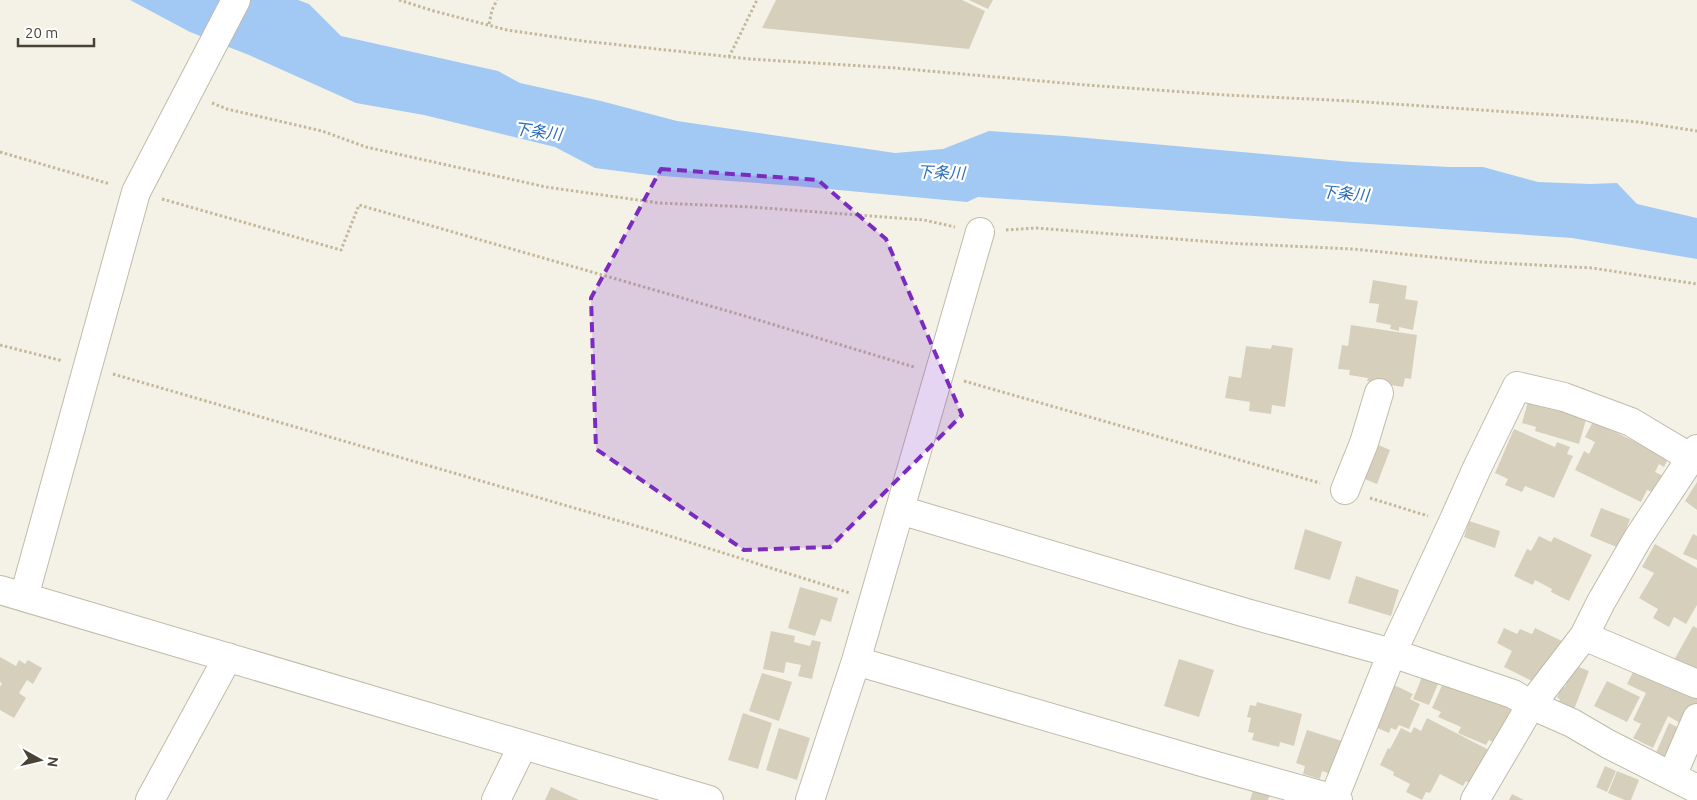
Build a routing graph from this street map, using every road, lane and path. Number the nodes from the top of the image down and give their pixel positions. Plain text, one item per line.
1 (236, 0) edge
2 (400, 0) edge
3 (497, 0) edge
4 (757, 0) edge
5 (489, 24) junction
6 (728, 57) junction
7 (191, 87) junction
8 (1697, 130) edge
9 (0, 152) edge
10 (136, 192) junction
11 (980, 232) junction
12 (1697, 284) edge
13 (0, 345) edge
14 (87, 367) junction
15 (939, 374) junction
16 (1378, 393) dead end
17 (1694, 453) edge
18 (1345, 490) junction
19 (900, 510) junction
20 (1452, 524) junction
21 (12, 593) edge
22 (874, 601) junction
23 (1584, 636) junction
24 (1392, 653) junction
25 (228, 657) junction
26 (856, 661) junction
27 (1697, 684) edge
28 (1531, 705) junction
29 (1697, 718) edge
30 (523, 745) junction
31 (1672, 776) junction
32 (1697, 789) edge
33 (1336, 799) edge
34 (150, 800) edge
35 (496, 800) edge
36 (709, 800) edge
37 (810, 800) edge
38 (1475, 800) edge

1 - 7 street
2 - 5 path
3 - 5 path
4 - 6 path
5 - 6 path
6 - 8 path
7 - 10 street
7 - 11 path
9 - 10 path
10 - 14 street
10 - 15 path
11 - 12 path
11 - 15 street
13 - 14 path
14 - 21 street
14 - 22 path
15 - 18 path
15 - 19 street
16 - 18 street
17 - 20 street
17 - 23 street
18 - 20 path
19 - 22 street
19 - 24 street
20 - 24 street
21 - 25 street
22 - 26 street
23 - 27 street
23 - 28 street
24 - 28 street
24 - 33 street
25 - 30 street
25 - 34 street
26 - 33 street
26 - 37 street
28 - 31 street
28 - 38 street
29 - 31 street
30 - 35 street
30 - 36 street
31 - 32 street

